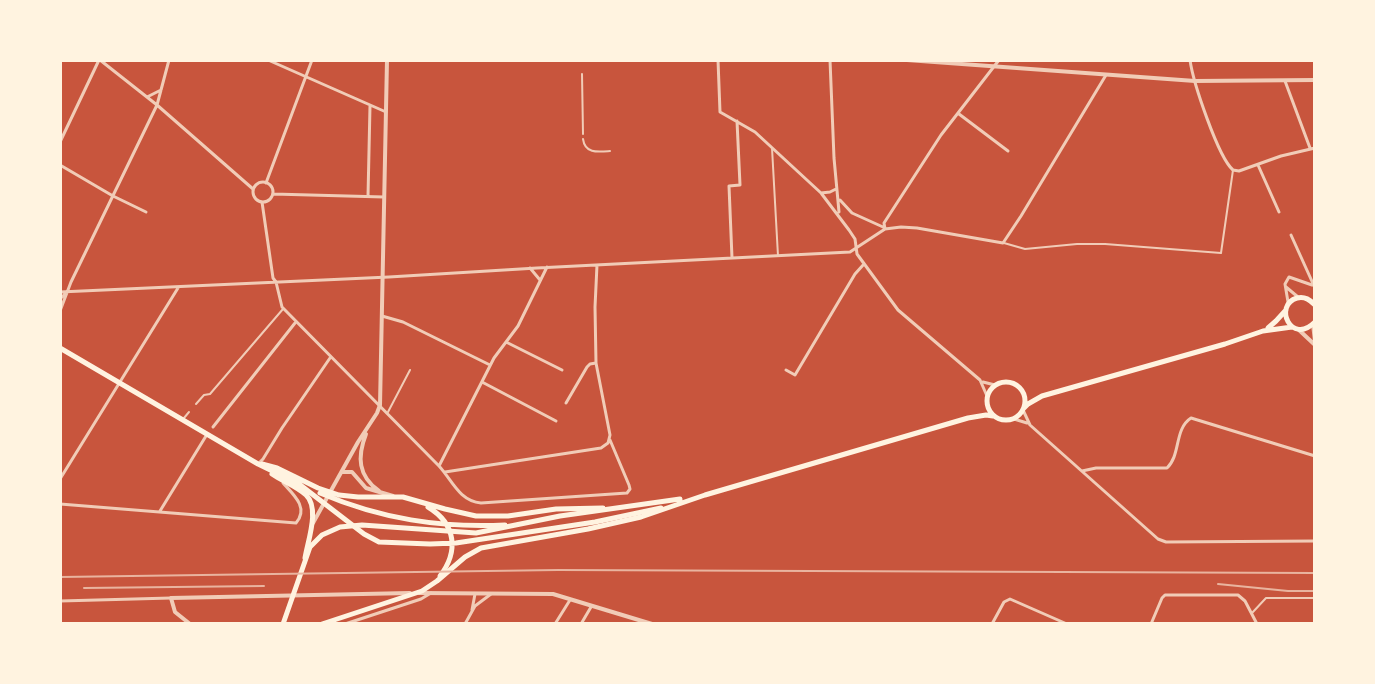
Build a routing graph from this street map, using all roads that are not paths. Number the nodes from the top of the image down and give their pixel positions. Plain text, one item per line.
1 (100, 60) edge
2 (169, 60) edge
3 (268, 60) edge
4 (312, 60) edge
5 (387, 60) edge
6 (718, 60) edge
7 (830, 60) edge
8 (907, 60) edge
9 (999, 60) edge
10 (1190, 60) edge
11 (994, 66) junction
12 (582, 74) dead end
13 (1106, 75) junction
14 (305, 77) junction
15 (1315, 80) edge
16 (1195, 81) junction
17 (1285, 81) junction
18 (161, 90) junction
19 (147, 97) junction
20 (157, 105) junction
21 (370, 106) junction
22 (386, 112) junction
23 (959, 114) junction
24 (737, 121) junction
25 (583, 134) dead end
26 (583, 139) dead end
27 (60, 142) edge
28 (772, 146) junction
29 (1313, 148) edge
30 (610, 151) dead end
31 (1008, 151) dead end
32 (1257, 164) junction
33 (60, 165) edge
34 (1233, 170) junction
35 (266, 183) junction
36 (253, 189) junction
37 (837, 189) junction
38 (821, 193) junction
39 (273, 194) junction
40 (113, 196) junction
41 (368, 196) junction
42 (838, 196) junction
43 (384, 197) junction
44 (262, 202) junction
45 (146, 212) dead end
46 (1279, 212) dead end
47 (852, 213) junction
48 (839, 216) junction
49 (885, 229) junction
50 (1291, 235) dead end
51 (1003, 243) junction
52 (856, 250) junction
53 (778, 256) junction
54 (732, 258) junction
55 (864, 264) junction
56 (597, 265) junction
57 (547, 267) junction
58 (530, 268) junction
59 (383, 277) junction
60 (541, 281) junction
61 (276, 282) junction
62 (178, 287) junction
63 (1286, 287) junction
64 (1314, 287) edge
65 (60, 292) edge
66 (67, 292) junction
67 (1299, 298) junction
68 (60, 299) edge
69 (1315, 305) edge
70 (1287, 308) junction
71 (283, 309) junction
72 (60, 311) edge
73 (382, 316) junction
74 (296, 322) junction
75 (1314, 323) edge
76 (1294, 328) junction
77 (1263, 331) junction
78 (506, 342) junction
79 (1315, 343) edge
80 (60, 348) edge
81 (331, 357) junction
82 (596, 363) junction
83 (490, 365) junction
84 (410, 370) dead end
85 (562, 370) dead end
86 (786, 370) dead end
87 (980, 380) junction
88 (482, 382) junction
89 (120, 383) junction
90 (995, 385) junction
91 (1023, 392) junction
92 (987, 396) junction
93 (1042, 396) junction
94 (566, 403) dead end
95 (986, 403) junction
96 (196, 404) dead end
97 (380, 405) junction
98 (1024, 409) junction
99 (189, 412) dead end
100 (387, 413) junction
101 (974, 416) junction
102 (993, 416) junction
103 (183, 419) junction
104 (1014, 419) junction
105 (556, 421) dead end
106 (1030, 425) junction
107 (368, 428) junction
108 (211, 430) junction
109 (610, 440) junction
110 (1315, 456) edge
111 (258, 464) junction
112 (439, 466) junction
113 (282, 470) junction
114 (1081, 471) junction
115 (445, 472) junction
116 (340, 473) junction
117 (60, 479) edge
118 (281, 480) junction
119 (379, 491) junction
120 (705, 495) junction
121 (394, 496) junction
122 (413, 499) junction
123 (60, 504) edge
124 (669, 506) junction
125 (636, 507) junction
126 (160, 511) junction
127 (510, 525) junction
128 (309, 532) junction
129 (1315, 541) edge
130 (304, 559) junction
131 (437, 581) junction
132 (432, 593) junction
133 (475, 593) junction
134 (496, 593) junction
135 (171, 598) junction
136 (1315, 598) edge
137 (571, 599) junction
138 (60, 601) edge
139 (592, 605) junction
140 (1252, 613) junction
141 (470, 614) junction
142 (190, 624) edge
143 (283, 624) edge
144 (322, 624) edge
145 (345, 624) edge
146 (465, 624) edge
147 (555, 624) edge
148 (581, 624) edge
149 (652, 624) edge
150 (992, 624) edge
151 (1067, 624) edge
152 (1151, 624) edge
153 (1257, 624) edge

1 - 19 street
1 - 27 street
2 - 18 street
3 - 14 street
4 - 14 street
5 - 22 street
6 - 24 street
7 - 37 street
8 - 11 street
9 - 11 street
10 - 16 street
11 - 13 street
11 - 23 street
12 - 25 street
13 - 16 street
13 - 51 street
14 - 21 street
14 - 35 street
15 - 17 street
16 - 17 street
16 - 34 street
17 - 29 street
18 - 19 street
18 - 20 street
19 - 20 street
20 - 36 street
20 - 40 street
21 - 22 street
21 - 41 street
22 - 43 street
23 - 31 street
23 - 49 street
24 - 28 street
24 - 54 street
26 - 30 street
28 - 38 street
28 - 53 street
29 - 32 street
32 - 34 street
32 - 46 street
33 - 40 street
34 - 51 street
35 - 36 street
35 - 39 street
36 - 44 street
37 - 38 street
37 - 42 street
38 - 48 street
39 - 41 street
39 - 44 street
40 - 45 street
40 - 66 street
41 - 43 street
42 - 47 street
42 - 48 street
43 - 59 street
44 - 61 street
47 - 48 street
47 - 49 street
48 - 52 street
49 - 51 street
49 - 52 street
50 - 64 street
52 - 53 street
52 - 55 street
53 - 54 street
54 - 56 street
55 - 86 street
55 - 87 street
56 - 57 street
56 - 82 street
57 - 58 street
57 - 60 street
58 - 59 street
58 - 60 street
59 - 61 street
59 - 73 street
60 - 78 street
61 - 62 street
61 - 71 street
62 - 66 street
62 - 89 street
63 - 64 street
63 - 67 street
63 - 70 street
65 - 66 street
66 - 68 street
66 - 72 street
67 - 69 main road
67 - 70 main road
70 - 76 main road
70 - 77 main road
71 - 74 street
71 - 96 street
73 - 83 street
73 - 97 street
74 - 81 street
74 - 108 street
75 - 76 main road
75 - 79 street
76 - 77 main road
76 - 79 street
77 - 93 main road
78 - 83 street
78 - 85 street
80 - 89 main road
81 - 97 street
81 - 111 street
82 - 94 street
82 - 109 street
83 - 88 street
84 - 100 street
87 - 90 street
87 - 92 street
88 - 105 street
88 - 112 street
89 - 103 main road
89 - 117 street
90 - 91 main road
90 - 92 main road
91 - 93 main road
91 - 98 main road
92 - 95 main road
93 - 98 main road
95 - 101 main road
95 - 102 main road
97 - 100 street
97 - 107 street
98 - 104 main road
98 - 106 street
99 - 103 street
100 - 112 street
101 - 102 main road
101 - 120 main road
102 - 104 main road
103 - 108 main road
104 - 106 street
106 - 114 street
107 - 116 street
107 - 119 street
108 - 111 main road
108 - 126 street
109 - 115 street
109 - 115 street
110 - 114 street
111 - 113 main road
111 - 118 main road
111 - 124 main road
112 - 115 street
113 - 121 main road
113 - 127 main road
114 - 129 street
116 - 119 street
116 - 128 street
118 - 126 street
118 - 128 main road
119 - 121 street
120 - 124 main road
120 - 125 main road
121 - 122 main road
122 - 125 main road
122 - 131 main road
123 - 126 street
124 - 131 main road
125 - 127 main road
127 - 130 main road
128 - 130 main road
130 - 143 main road
131 - 144 main road
132 - 133 street
132 - 135 street
132 - 145 street
133 - 134 street
133 - 141 street
134 - 137 street
134 - 141 street
135 - 138 street
135 - 142 street
136 - 140 street
137 - 139 street
137 - 147 street
139 - 148 street
139 - 149 street
140 - 152 street
140 - 153 street
141 - 146 street
150 - 151 street

